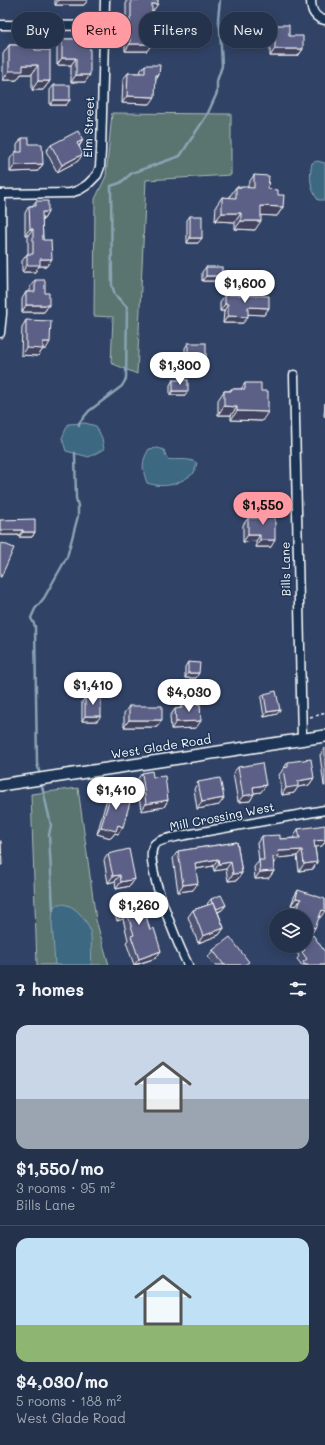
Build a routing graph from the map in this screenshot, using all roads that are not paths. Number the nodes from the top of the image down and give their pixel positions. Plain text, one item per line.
1 (105, 0) edge
2 (311, 0) edge
3 (104, 12) edge
4 (325, 20) edge
5 (0, 25) edge
6 (72, 26) edge
7 (103, 48) edge
8 (1, 194) edge
9 (0, 333) edge
10 (294, 375) dead end
11 (325, 736) edge
12 (302, 739) junction
13 (0, 785) edge
14 (325, 810) edge
15 (188, 965) edge

1 - 3 street, Elm Street
2 - 4 street
5 - 6 street
7 - 8 street, Elm Street
8 - 9 street
10 - 12 street, Bills Lane
11 - 12 main road, West Glade Road
12 - 13 main road, West Glade Road
14 - 15 street, Mill Crossing West

